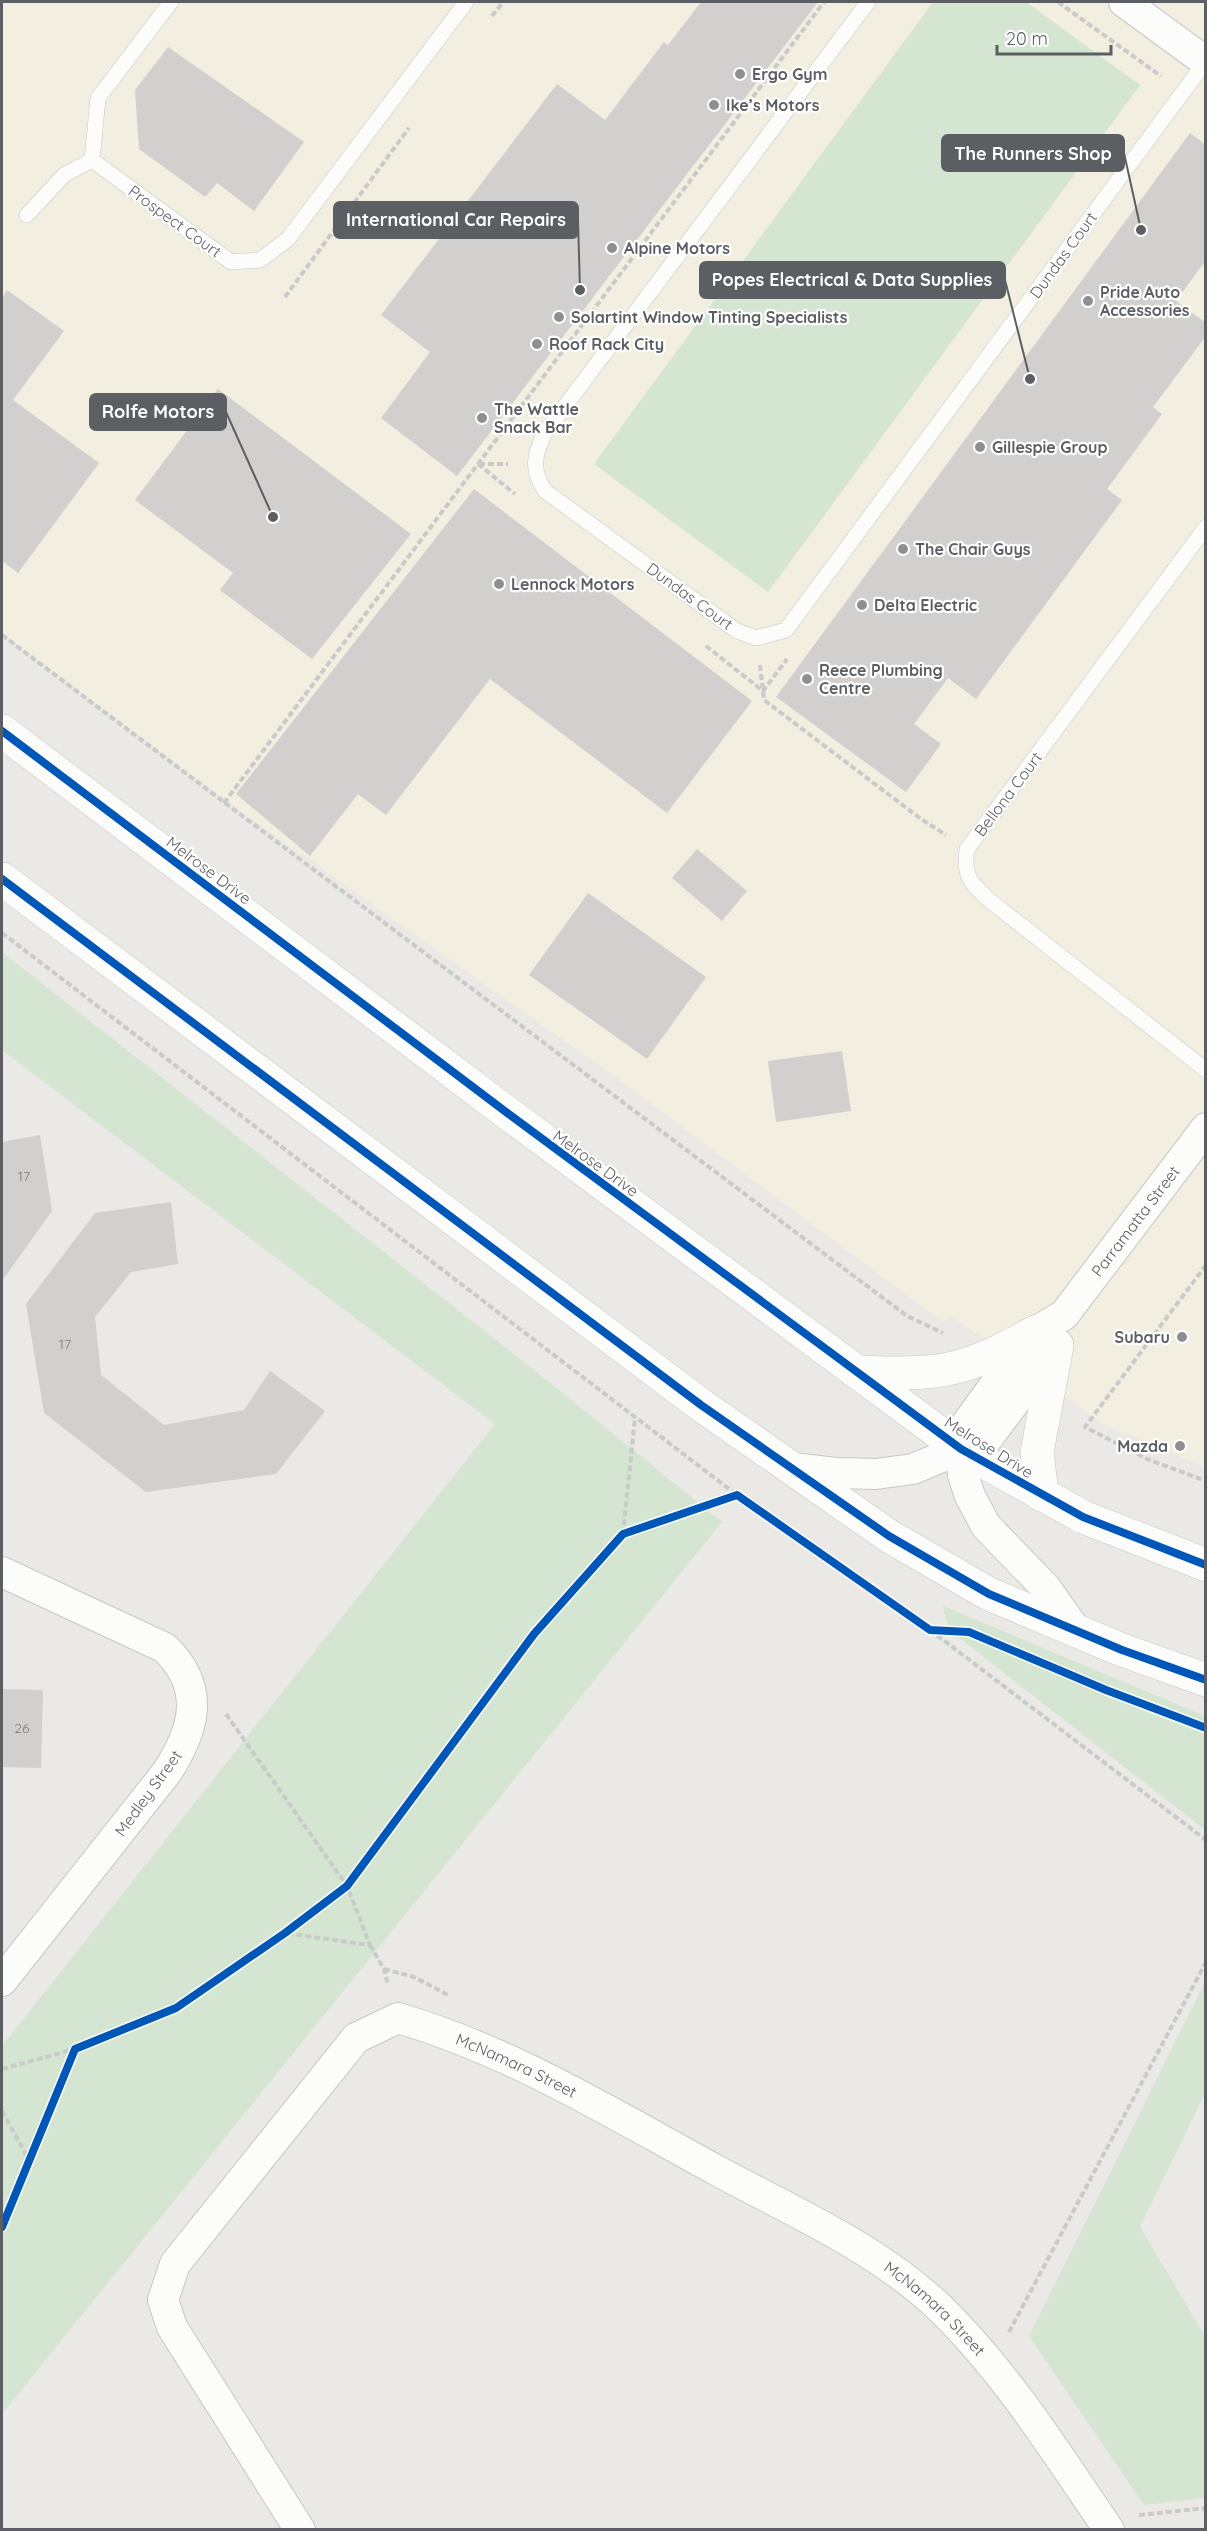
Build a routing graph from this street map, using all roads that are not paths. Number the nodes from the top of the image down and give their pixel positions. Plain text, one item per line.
1 (171, 2) edge
2 (466, 2) edge
3 (868, 2) edge
4 (1124, 2) edge
5 (1205, 62) edge
6 (92, 160) junction
7 (27, 215) dead end
8 (1206, 527) edge
9 (2, 731) edge
10 (2, 879) edge
11 (1206, 1070) edge
12 (1206, 1128) edge
13 (1052, 1331) junction
14 (856, 1371) junction
15 (962, 1449) junction
16 (792, 1468) junction
17 (1042, 1495) junction
18 (1206, 1565) edge
19 (2, 1572) edge
20 (1076, 1631) junction
21 (1206, 1680) edge
22 (2, 1981) edge
23 (300, 2529) edge
24 (1109, 2529) edge

1 - 6 lane
2 - 6 lane, Prospect Court
3 - 5 lane, Dundas Court
4 - 5 street
6 - 7 lane
8 - 11 lane, Bellona Court
9 - 14 main road, Melrose Drive
10 - 16 main road
12 - 13 street, Parramatta Street
13 - 14 main road
13 - 15 street, Parramatta Street
13 - 17 main road
14 - 15 main road, Melrose Drive
15 - 16 street
15 - 17 main road, Melrose Drive
15 - 20 street, Parramatta Street
16 - 20 main road
17 - 18 main road, Melrose Drive
19 - 22 street, Medley Street
20 - 21 main road
23 - 24 street, McNamara Street

